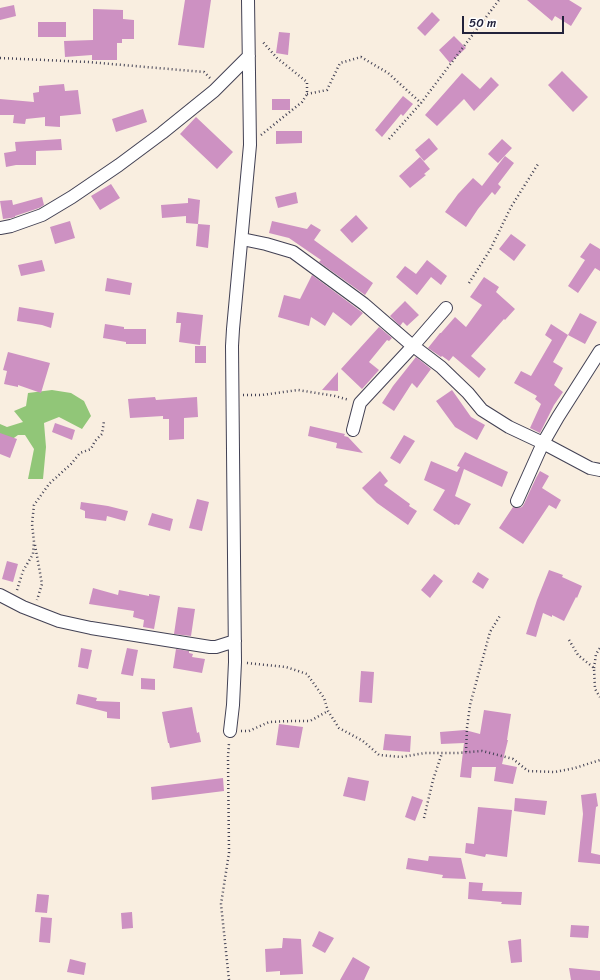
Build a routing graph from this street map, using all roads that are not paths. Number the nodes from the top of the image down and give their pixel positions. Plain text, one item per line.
1 (248, 0) edge
2 (249, 56) junction
3 (0, 228) edge
4 (242, 239) junction
5 (446, 308) dead end
6 (413, 346) junction
7 (600, 351) edge
8 (353, 430) dead end
9 (543, 443) junction
10 (600, 470) edge
11 (517, 501) dead end
12 (0, 595) edge
13 (235, 641) junction
14 (230, 731) road end

1 - 2 street
2 - 3 street
2 - 4 street
4 - 6 street
4 - 13 street
5 - 6 street
6 - 8 street
6 - 9 street
7 - 9 street
9 - 10 street
9 - 11 street
12 - 13 street
13 - 14 street

